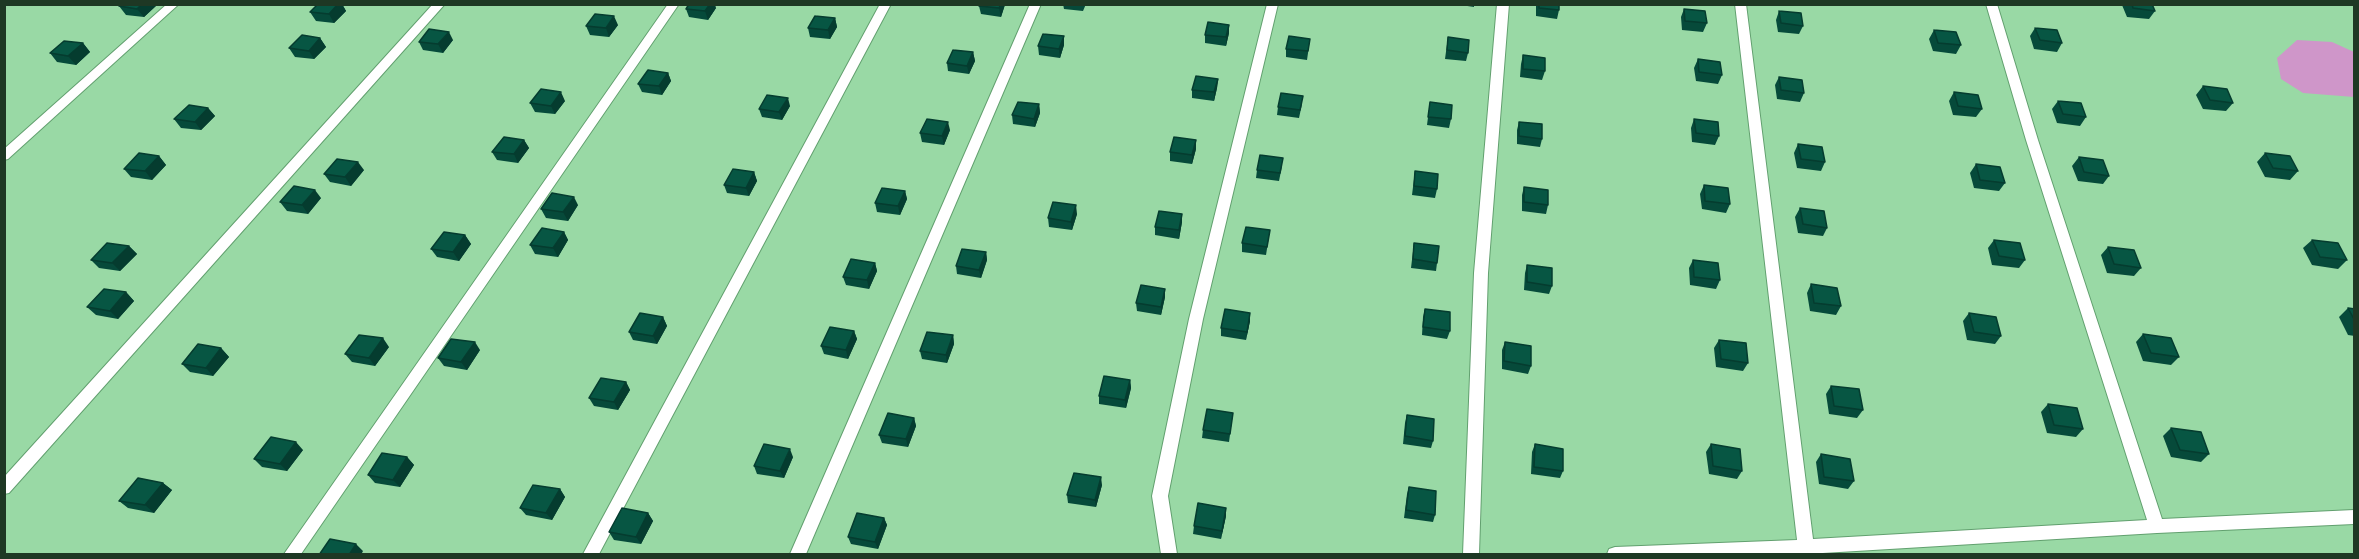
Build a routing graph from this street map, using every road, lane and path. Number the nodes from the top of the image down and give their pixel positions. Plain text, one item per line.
1 (174, 4) edge
2 (440, 4) edge
3 (674, 4) edge
4 (886, 4) edge
5 (1036, 4) edge
6 (1274, 4) edge
7 (1503, 4) edge
8 (1740, 4) edge
9 (1992, 4) edge
10 (4, 156) edge
11 (4, 488) edge
12 (2355, 517) edge
13 (2157, 526) junction
14 (1806, 547) junction
15 (292, 555) edge
16 (591, 555) edge
17 (798, 555) edge
18 (1169, 555) edge
19 (1471, 555) edge
20 (1615, 555) edge

1 - 10 lane
2 - 11 lane
3 - 15 lane
4 - 16 lane
5 - 17 lane
6 - 18 lane
7 - 19 lane
8 - 14 lane
9 - 13 lane
12 - 13 lane
13 - 14 lane
14 - 20 lane

